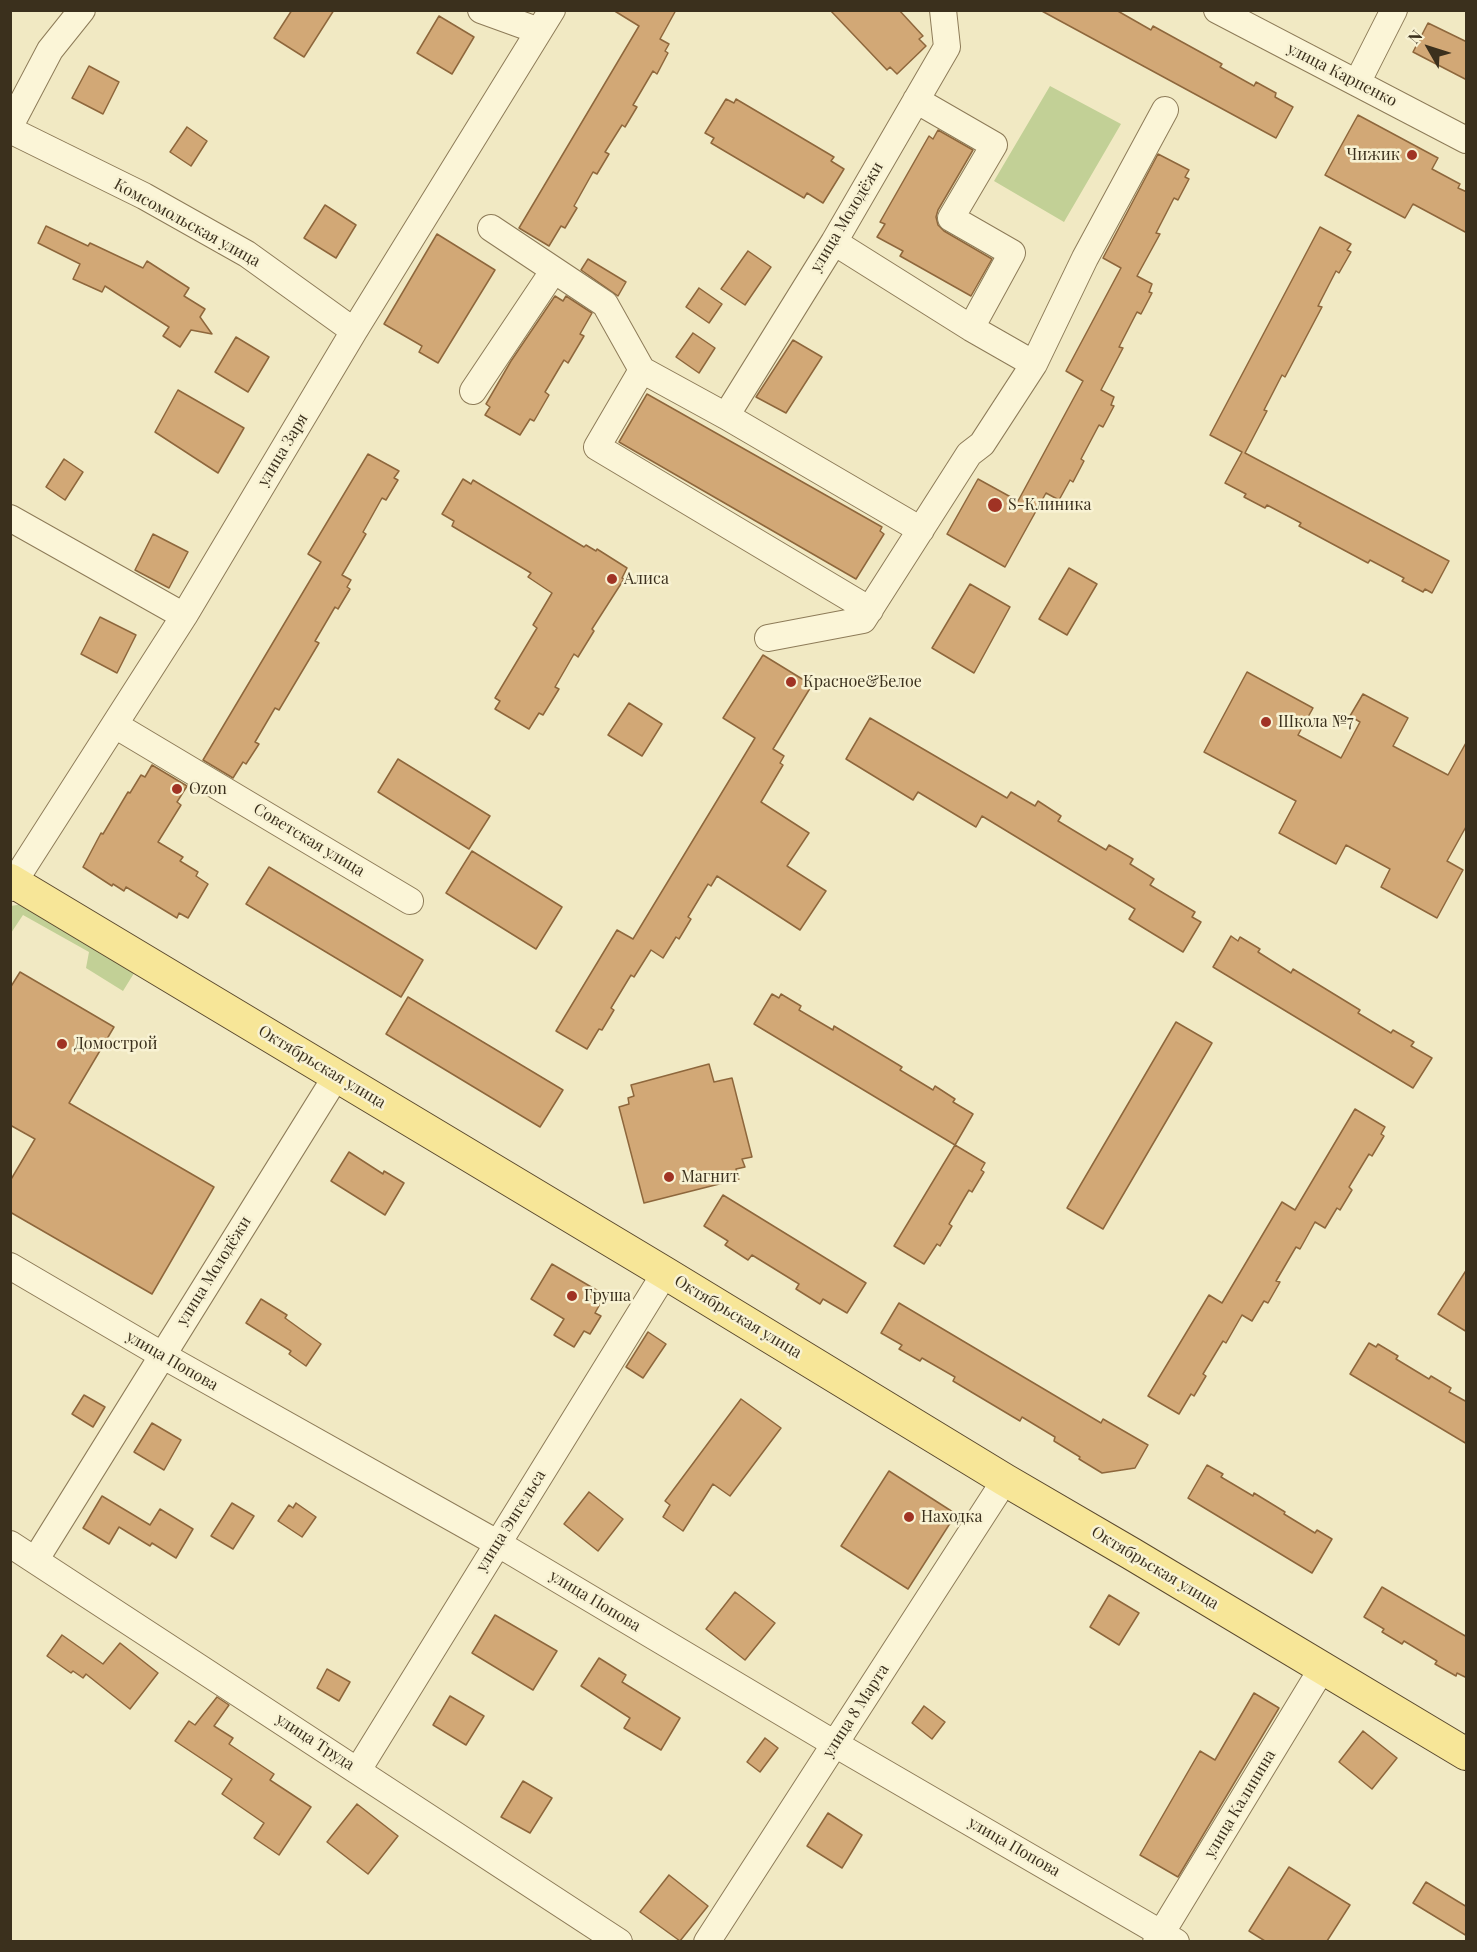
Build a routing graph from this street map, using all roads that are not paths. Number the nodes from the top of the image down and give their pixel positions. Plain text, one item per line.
1 (82, 10) edge
2 (481, 10) edge
3 (943, 10) edge
4 (1217, 10) edge
5 (1394, 10) edge
6 (545, 21) edge
7 (1357, 83) junction
8 (916, 100) junction
9 (1165, 110) dead end
10 (10, 128) edge
11 (1467, 140) edge
12 (491, 228) dead end
13 (834, 242) junction
14 (554, 270) junction
15 (971, 328) junction
16 (354, 331) junction
17 (1034, 364) junction
18 (642, 370) junction
19 (473, 391) dead end
20 (726, 416) junction
21 (10, 518) edge
22 (921, 530) junction
23 (870, 609) junction
24 (184, 616) junction
25 (768, 639) dead end
26 (115, 725) junction
27 (12, 883) edge
28 (410, 901) dead end
29 (337, 1075) junction
30 (10, 1266) edge
31 (665, 1273) junction
32 (162, 1355) junction
33 (1005, 1480) junction
34 (497, 1543) junction
35 (10, 1544) edge
36 (36, 1559) junction
37 (1323, 1667) junction
38 (836, 1744) junction
39 (1467, 1754) edge
40 (358, 1770) junction
41 (1165, 1939) edge
42 (619, 1941) edge
43 (707, 1941) edge

1 - 10 street
2 - 6 street
3 - 8 street, улица Молодёжи
4 - 7 street, улица Карпенко
5 - 7 street
6 - 16 street, улица Заря
7 - 11 street, улица Карпенко
8 - 13 street, улица Молодёжи
8 - 15 street
9 - 17 street
10 - 16 street, Комсомольская улица
12 - 14 street
13 - 15 street
13 - 20 street, улица Молодёжи
14 - 18 street
14 - 19 street
15 - 17 street
16 - 24 street, улица Заря
17 - 22 street
18 - 20 street
18 - 23 street
20 - 22 street
21 - 24 street
22 - 23 street
23 - 25 street
24 - 26 street, улица Заря
26 - 27 street, улица Заря
26 - 28 street, Советская улица
27 - 29 main road, Октябрьская улица
29 - 31 main road, Октябрьская улица
29 - 32 street, улица Молодёжи
30 - 32 street, улица Попова
31 - 33 main road, Октябрьская улица
31 - 34 street, улица Энгельса
32 - 34 street, улица Попова
32 - 36 street, улица Молодёжи
33 - 37 main road, Октябрьская улица
33 - 38 street, улица 8 Марта
34 - 38 street, улица Попова
34 - 40 street, улица Энгельса
35 - 36 street, улица Труда
36 - 40 street, улица Труда
37 - 39 main road, Октябрьская улица
37 - 41 street, улица Калинина
38 - 41 street, улица Попова
38 - 43 street, улица 8 Марта
40 - 42 street, улица Труда

